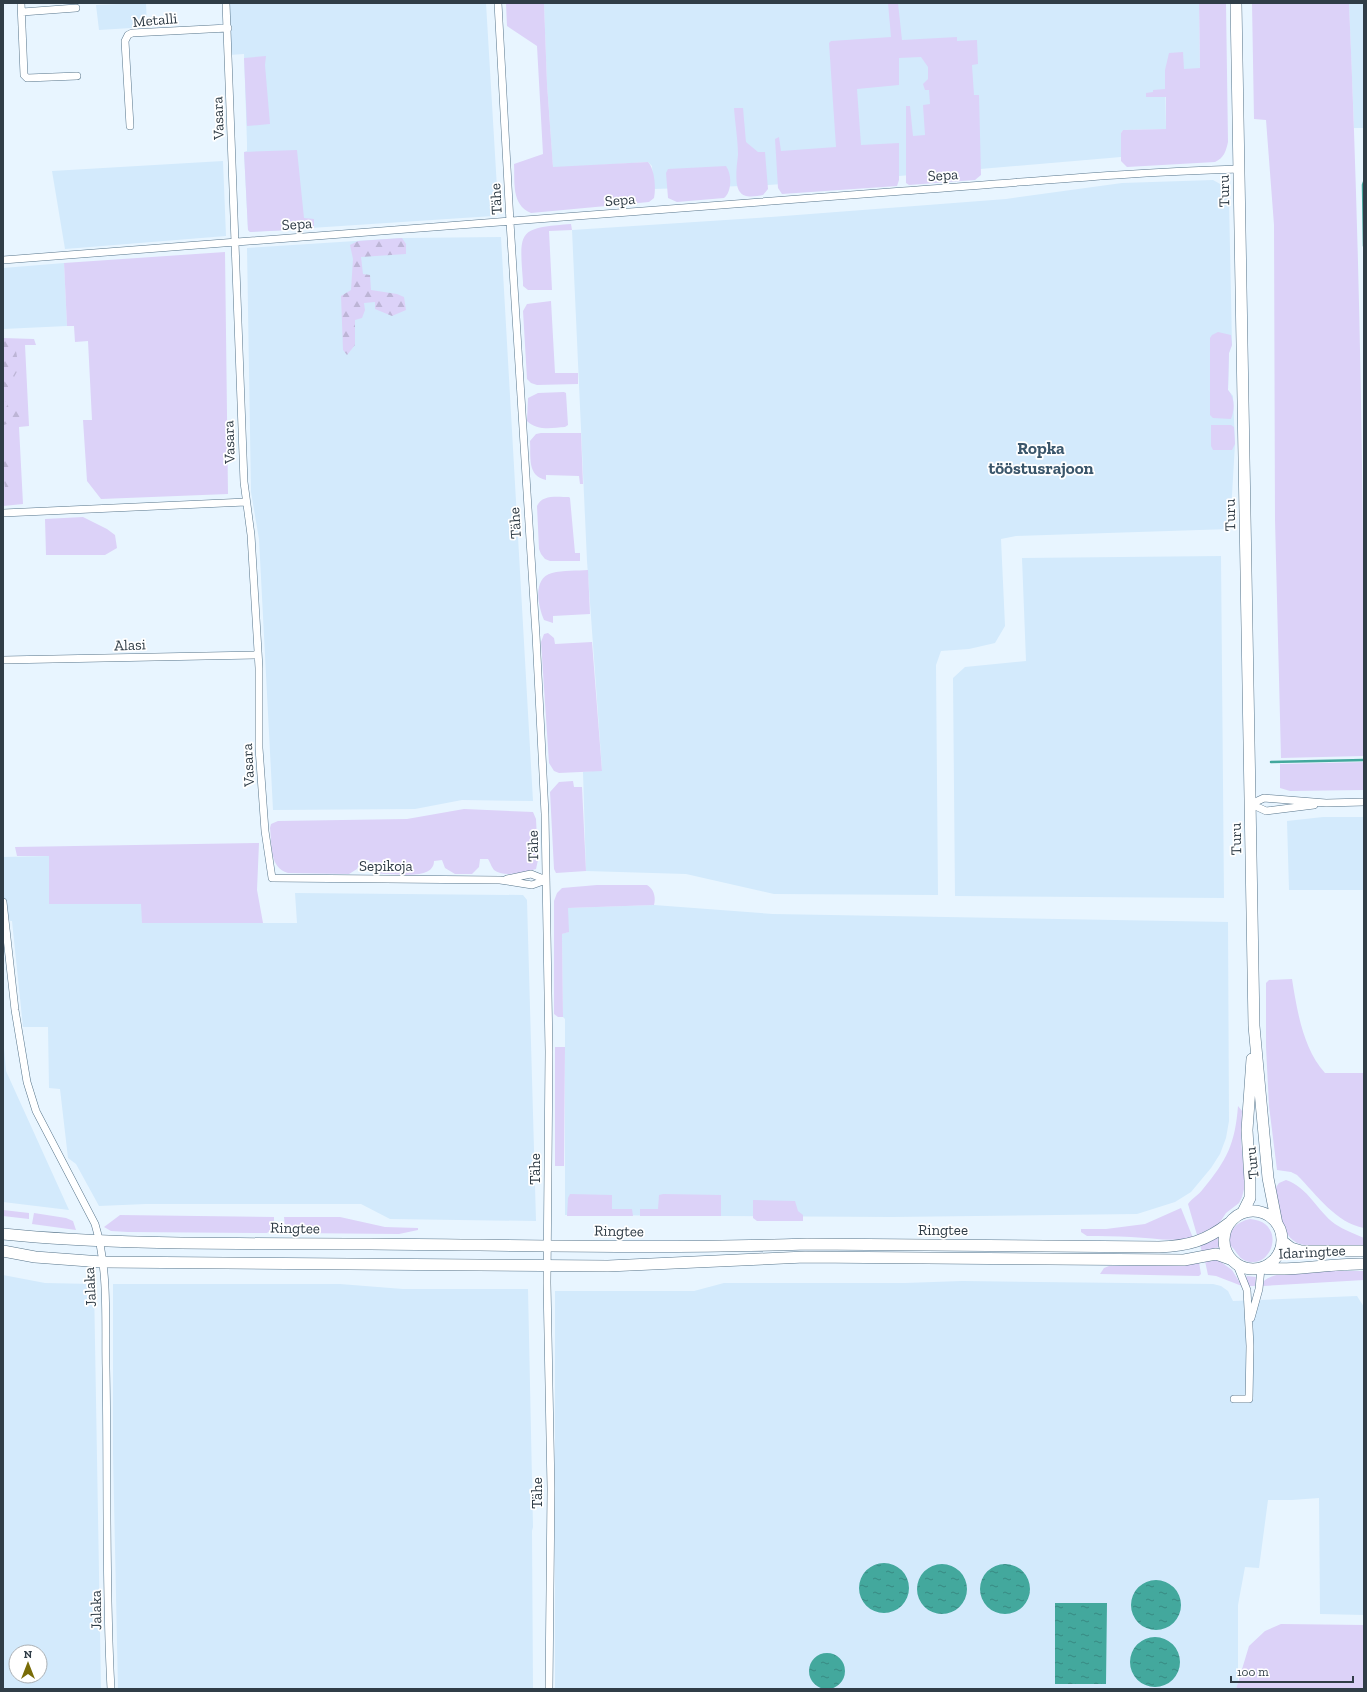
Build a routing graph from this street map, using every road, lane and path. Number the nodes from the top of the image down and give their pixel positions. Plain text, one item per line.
1 (21, 3) edge
2 (226, 3) edge
3 (498, 3) edge
4 (1236, 3) edge
5 (76, 8) dead end
6 (22, 12) junction
7 (228, 28) junction
8 (77, 76) dead end
9 (130, 126) dead end
10 (1238, 169) junction
11 (510, 222) junction
12 (236, 242) junction
13 (3, 260) edge
14 (246, 502) junction
15 (3, 513) edge
16 (258, 655) junction
17 (3, 660) edge
18 (1364, 802) edge
19 (1326, 803) junction
20 (1250, 804) junction
21 (272, 878) joint
22 (500, 880) junction
23 (546, 880) junction
24 (3, 902) edge
25 (1254, 1026) junction
26 (1243, 1212) junction
27 (1229, 1223) junction
28 (1277, 1224) junction
29 (3, 1234) edge
30 (100, 1241) junction
31 (1282, 1241) junction
32 (547, 1245) junction
33 (3, 1251) edge
34 (1364, 1251) edge
35 (102, 1262) junction
36 (1233, 1262) junction
37 (1364, 1264) edge
38 (547, 1266) junction
39 (1261, 1268) junction
40 (1249, 1326) junction
41 (1234, 1400) dead end
42 (111, 1689) edge
43 (549, 1689) edge

1 - 6 street
2 - 7 street, Vasara
3 - 11 street, Tähe
4 - 10 main road, Turu
5 - 6 street
6 - 8 street
7 - 9 street, Metalli
7 - 12 street, Vasara
10 - 11 street, Sepa
10 - 20 main road, Turu
11 - 12 street, Sepa
11 - 23 street, Tähe
12 - 13 street, Sepa
12 - 14 street, Vasara
14 - 15 street
14 - 16 street, Vasara
16 - 17 street, Alasi
16 - 21 street, Vasara
18 - 19 street
19 - 20 street
19 - 20 street
20 - 25 main road, Turu
21 - 22 street, Sepikoja
22 - 23 street, Sepikoja
22 - 23 street, Sepikoja
23 - 32 street, Tähe
24 - 30 street, Jalaka
25 - 26 main road, Turu
25 - 28 main road, Turu
26 - 27 main road
26 - 28 main road
27 - 32 main road, Ringtee
27 - 36 main road
28 - 31 main road
29 - 30 main road, Ringtee
30 - 32 main road, Ringtee
30 - 35 street, Jalaka
31 - 34 main road, Idaringtee
31 - 39 main road
32 - 38 street, Tähe
33 - 35 main road, Ringtee
35 - 38 main road, Ringtee
35 - 42 street, Jalaka
36 - 38 main road, Ringtee
36 - 39 main road
36 - 40 street
37 - 39 main road, Idaringtee
38 - 43 street, Tähe
39 - 40 street
40 - 41 street

